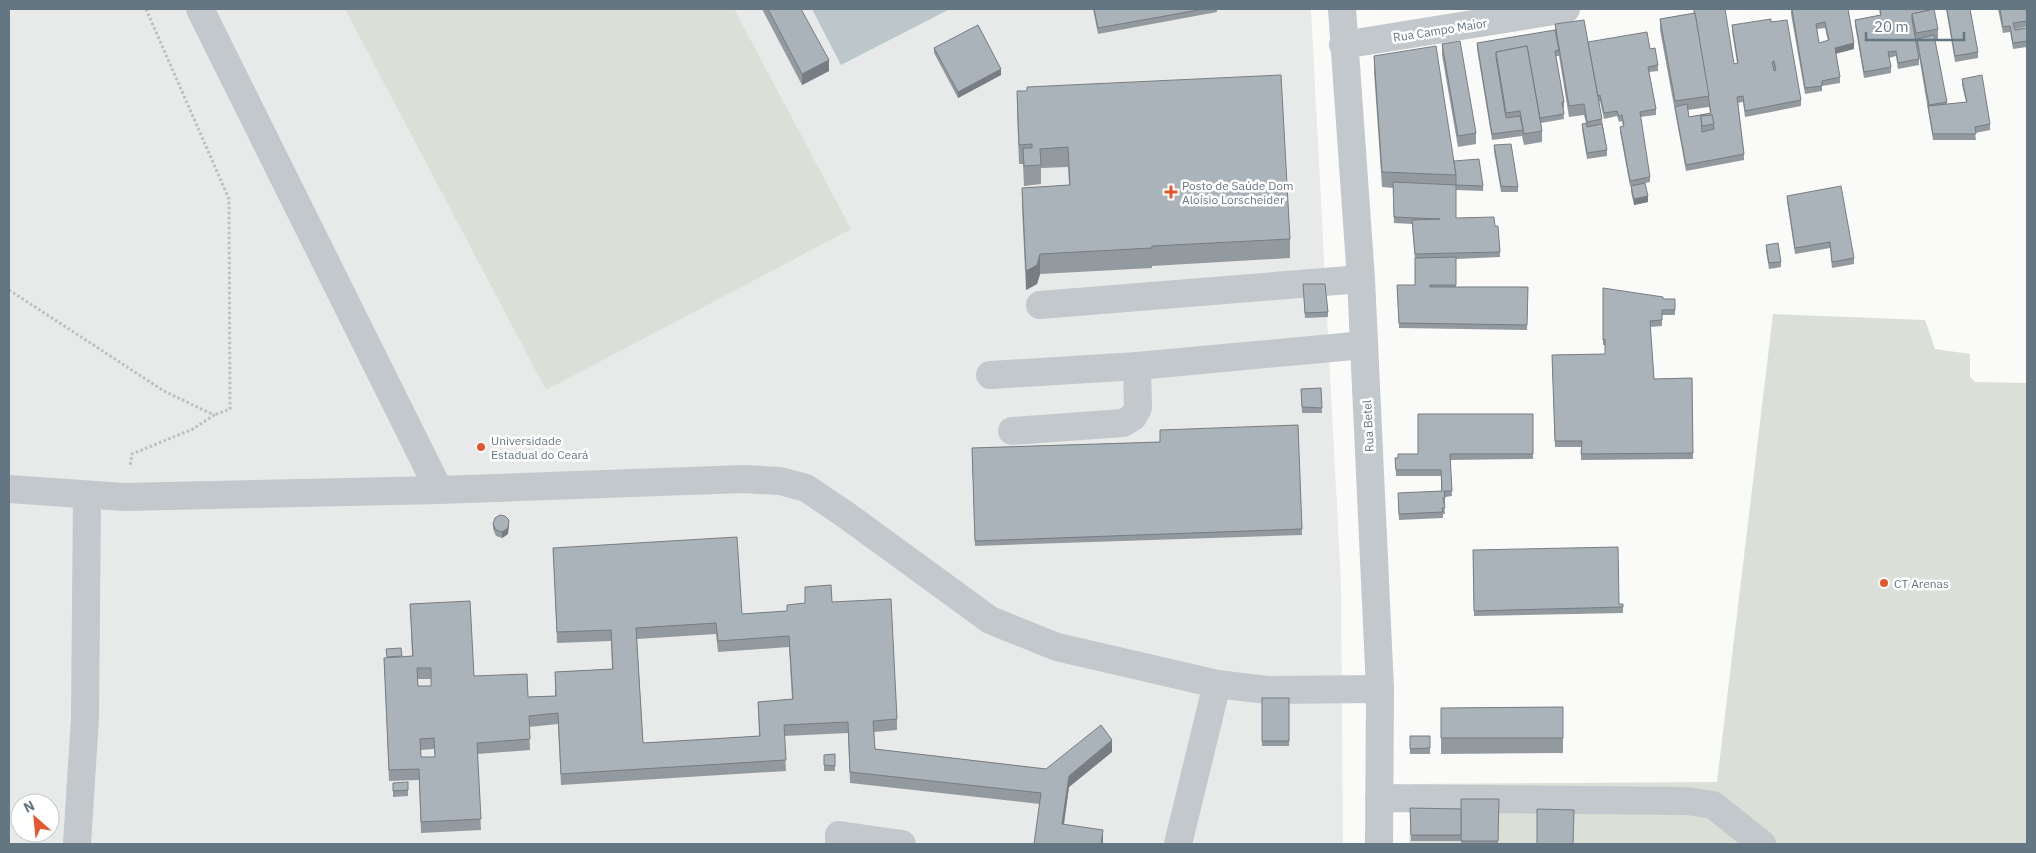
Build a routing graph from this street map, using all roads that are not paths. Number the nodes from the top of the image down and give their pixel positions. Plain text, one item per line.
1 (200, 9) edge
2 (1342, 9) edge
3 (1566, 9) edge
4 (1344, 45) junction
5 (1361, 279) junction
6 (1040, 305) dead end
7 (1364, 345) junction
8 (1137, 366) junction
9 (990, 376) dead end
10 (1012, 431) dead end
11 (9, 489) edge
12 (439, 490) junction
13 (87, 495) junction
14 (1217, 684) junction
15 (1380, 689) junction
16 (1379, 798) junction
17 (77, 844) edge
18 (839, 844) edge
19 (902, 844) edge
20 (1178, 844) edge
21 (1379, 844) edge
22 (1762, 844) edge

1 - 12 street
2 - 4 street, Rua Betel
3 - 4 street, Rua Campo Maior
4 - 5 street, Rua Betel
5 - 6 street
5 - 7 street, Rua Betel
7 - 8 street
7 - 15 street, Rua Betel
8 - 9 street
8 - 10 street
11 - 13 street
12 - 13 street
12 - 14 street
13 - 17 street
14 - 15 street
14 - 20 street
15 - 16 street, Rua Betel
16 - 21 street, Rua Betel
16 - 22 street
18 - 19 street

